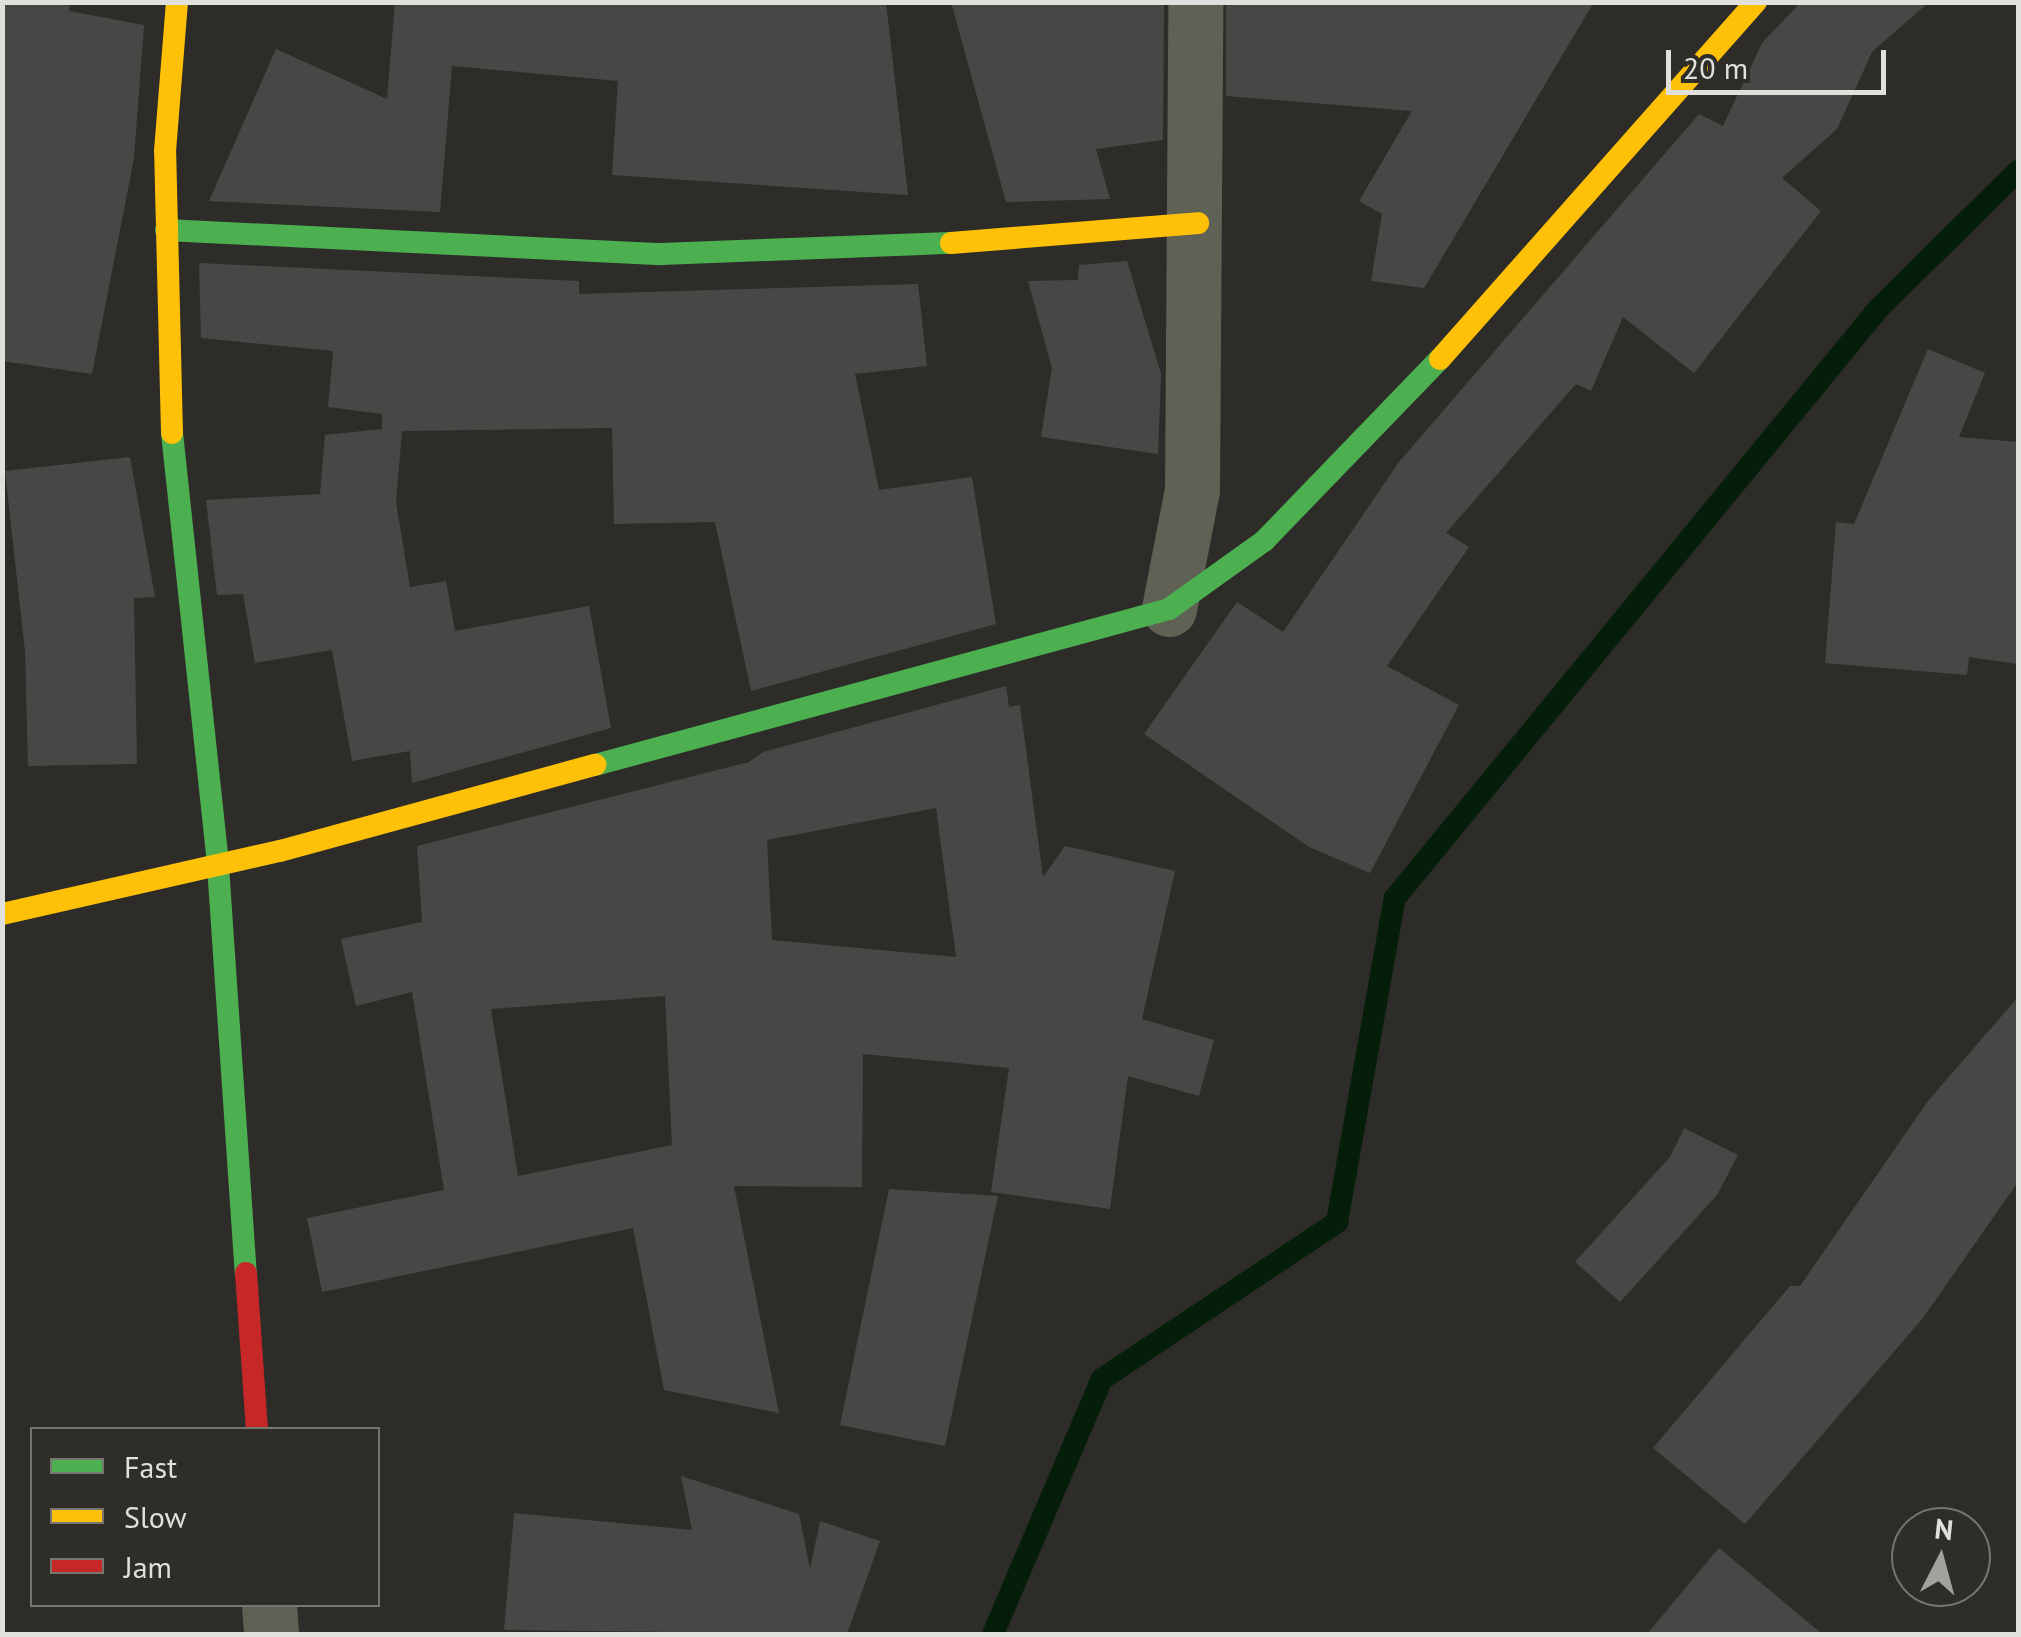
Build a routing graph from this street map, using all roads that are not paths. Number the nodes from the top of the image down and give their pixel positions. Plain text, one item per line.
1 (177, 2) edge
2 (1195, 2) edge
3 (1756, 2) edge
4 (1198, 223) junction
5 (166, 230) junction
6 (1170, 609) junction
7 (218, 866) junction
8 (2, 914) edge
9 (257, 1427) edge
10 (269, 1607) edge
11 (271, 1634) edge

1 - 5 street
2 - 4 street
3 - 6 street
4 - 5 street
4 - 6 street
5 - 7 street
6 - 7 street
7 - 8 street
7 - 9 street
10 - 11 street

